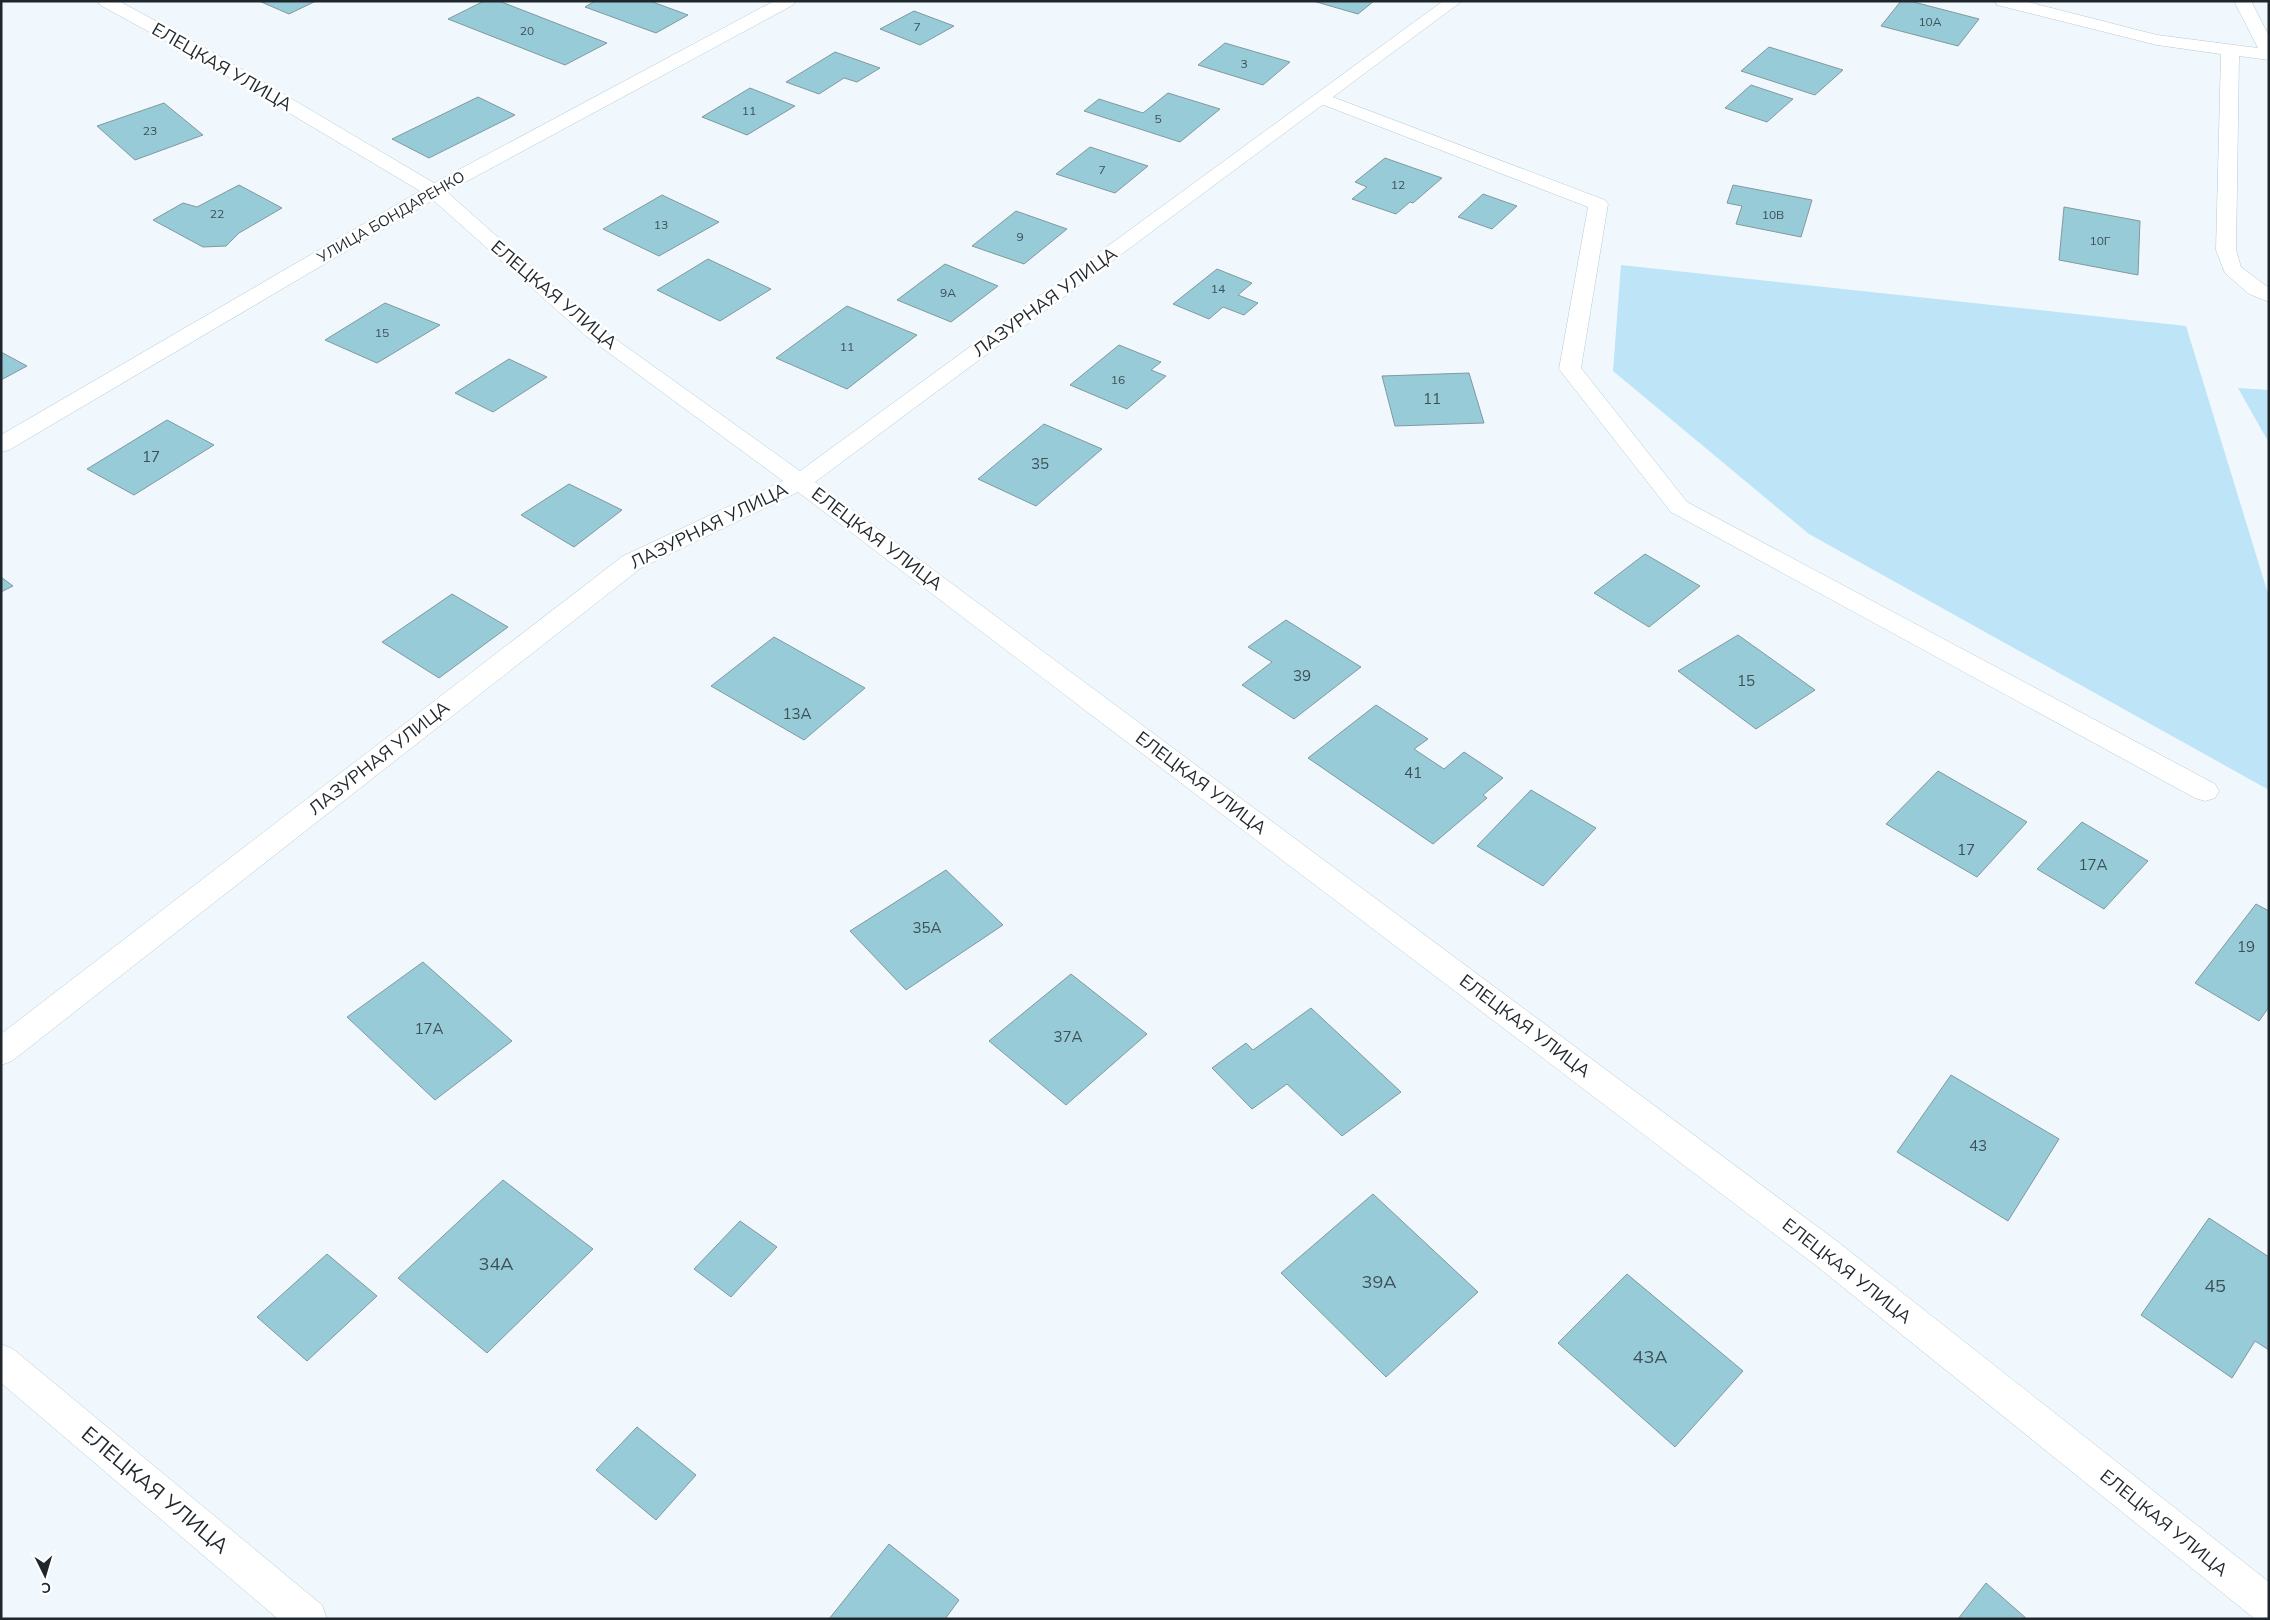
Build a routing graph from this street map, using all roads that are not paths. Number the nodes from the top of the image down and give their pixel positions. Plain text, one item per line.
1 (106, 1) edge
2 (787, 1) edge
3 (1454, 1) edge
4 (2003, 1) edge
5 (2242, 1) edge
6 (2230, 50) junction
7 (2269, 54) edge
8 (1322, 98) junction
9 (434, 191) junction
10 (2269, 296) edge
11 (1, 445) edge
12 (800, 482) junction
13 (2206, 791) dead end
14 (1, 1052) edge
15 (1, 1361) edge
16 (2269, 1606) edge
17 (308, 1619) edge

1 - 9 street, ЕЛЕЦКАЯ УЛИЦА
2 - 9 street, УЛИЦА БОНДАРЕНКО
3 - 8 street, ЛАЗУРНАЯ УЛИЦА
4 - 6 street
5 - 7 street
6 - 7 street
6 - 10 street
8 - 12 street, ЛАЗУРНАЯ УЛИЦА
8 - 13 street
9 - 11 street, УЛИЦА БОНДАРЕНКО
9 - 12 street, ЕЛЕЦКАЯ УЛИЦА
12 - 14 street, ЛАЗУРНАЯ УЛИЦА
12 - 16 street, ЕЛЕЦКАЯ УЛИЦА
15 - 17 street, ЕЛЕЦКАЯ УЛИЦА

